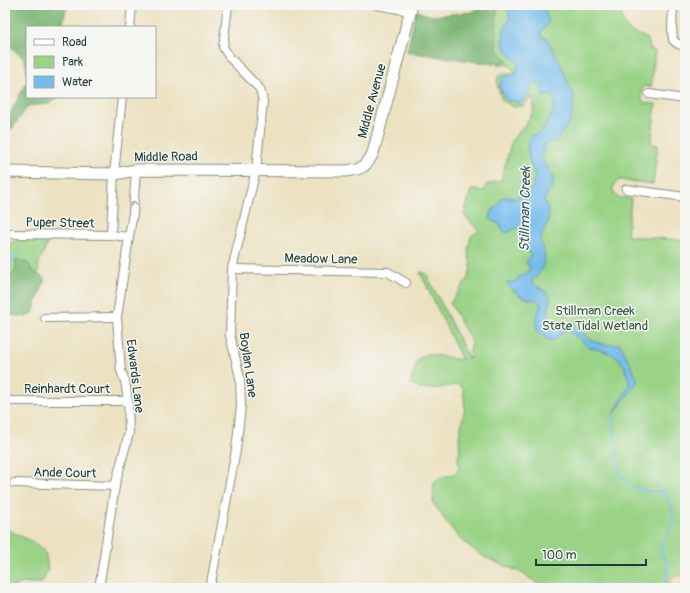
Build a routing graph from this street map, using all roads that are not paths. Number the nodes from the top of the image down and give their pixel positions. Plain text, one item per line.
1 (132, 5) edge
2 (228, 5) edge
3 (377, 5) edge
4 (673, 5) edge
5 (411, 8) edge
6 (130, 26) edge
7 (685, 46) edge
8 (649, 94) dead end
9 (122, 98) edge
10 (685, 99) edge
11 (136, 170) junction
12 (256, 170) junction
13 (329, 171) joint
14 (5, 172) edge
15 (114, 174) junction
16 (626, 189) dead end
17 (685, 197) edge
18 (8, 234) dead end
19 (111, 235) junction
20 (129, 237) junction
21 (232, 269) junction
22 (406, 283) dead end
23 (45, 318) dead end
24 (117, 318) junction
25 (5, 401) edge
26 (128, 401) junction
27 (14, 484) dead end
28 (115, 486) junction
29 (97, 588) edge
30 (210, 588) edge

1 - 6 street
2 - 12 street, Boylan Lane
3 - 5 street
4 - 7 street
5 - 13 main road, Middle Avenue
8 - 10 street
9 - 15 street
11 - 12 main road, Middle Road
11 - 15 main road, Middle Road
20 -> 11 street, Edwards Lane
12 - 13 main road, Middle Road
12 - 21 street, Boylan Lane
14 - 15 main road, Middle Road
15 - 19 street
16 - 17 street
18 - 19 street, Puper Street
19 - 20 street, Puper Street
20 - 24 street, Edwards Lane
21 - 22 street, Meadow Lane
21 - 30 street, Boylan Lane
23 - 24 street
24 - 26 street, Edwards Lane
25 - 26 street, Reinhardt Court
26 - 28 street, Edwards Lane
27 - 28 street, Ande Court
28 - 29 street, Edwards Lane

